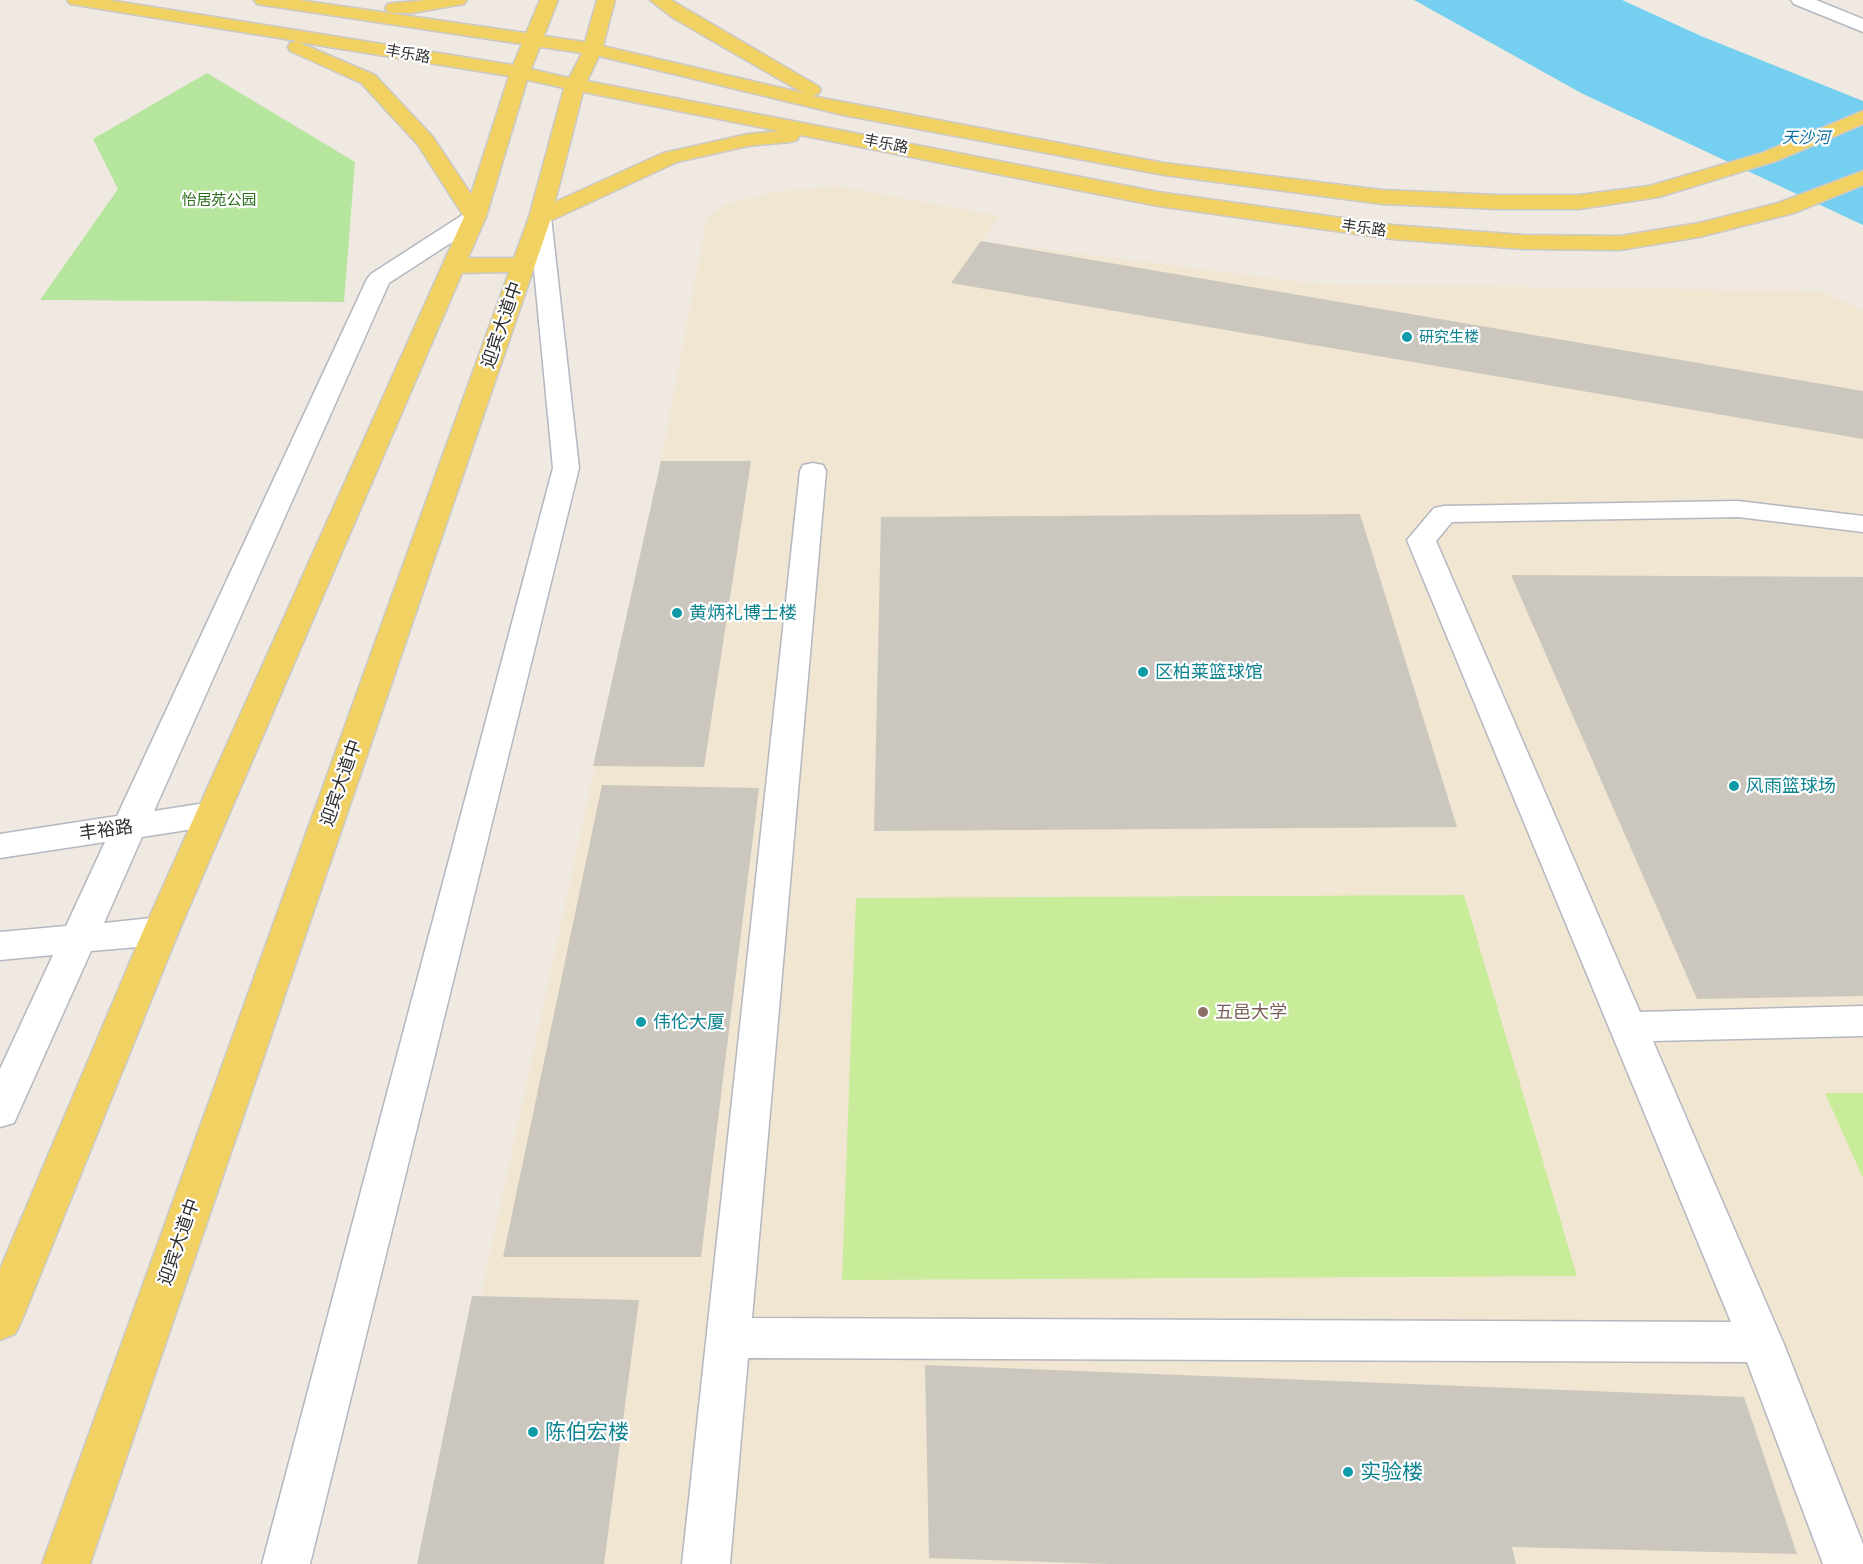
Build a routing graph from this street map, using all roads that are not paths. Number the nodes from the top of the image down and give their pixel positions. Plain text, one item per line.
1 (76, 0) edge
2 (263, 0) edge
3 (458, 0) edge
4 (549, 0) edge
5 (606, 0) edge
6 (659, 0) edge
7 (1800, 0) edge
8 (229, 5) dead end
9 (300, 6) junction
10 (206, 20) junction
11 (1863, 26) edge
12 (257, 28) junction
13 (534, 40) junction
14 (593, 49) junction
15 (520, 72) junction
16 (575, 85) junction
17 (843, 109) junction
18 (1863, 117) edge
19 (827, 133) junction
20 (1863, 177) edge
21 (475, 217) junction
22 (540, 217) junction
23 (453, 266) junction
24 (523, 266) junction
25 (813, 471) dead end
26 (1863, 524) edge
27 (212, 814) junction
28 (130, 826) junction
29 (0, 846) edge
30 (161, 930) junction
31 (79, 938) junction
32 (0, 946) edge
33 (1863, 1022) edge
34 (1628, 1027) junction
35 (0, 1111) edge
36 (0, 1320) edge
37 (727, 1338) junction
38 (1761, 1342) junction
39 (66, 1564) edge
40 (286, 1564) edge
41 (706, 1564) edge
42 (1847, 1564) edge

1 - 10 main road, 丰乐路
2 - 9 main road, 丰乐路
3 - 9 main road
4 - 13 main road
5 - 14 main road, 迎宾大道中
6 - 17 main road
7 - 11 street
8 - 10 main road
9 - 13 main road, 丰乐路
10 - 12 main road, 丰乐路
12 - 15 main road, 丰乐路
12 - 21 main road
13 - 14 main road, 丰乐路
13 - 15 main road
14 - 16 main road, 迎宾大道中
14 - 17 main road, 丰乐路
15 - 16 main road, 丰乐路
15 - 21 main road
16 - 19 main road, 丰乐路
16 - 22 main road, 迎宾大道中
17 - 18 main road, 丰乐路
19 - 20 main road, 丰乐路
19 - 22 main road
21 - 23 main road
21 - 28 street
22 - 24 main road, 迎宾大道中
22 - 40 street
23 - 24 main road
23 - 27 main road
24 - 39 main road, 迎宾大道中
25 - 37 street
26 - 34 street
27 - 28 street, 丰裕路
27 - 30 main road
28 - 29 street, 丰裕路
28 - 31 street
30 - 31 street
30 - 36 main road
31 - 32 street
31 - 35 street
33 - 34 street
34 - 38 street
37 - 38 street
37 - 41 street
38 - 42 street

